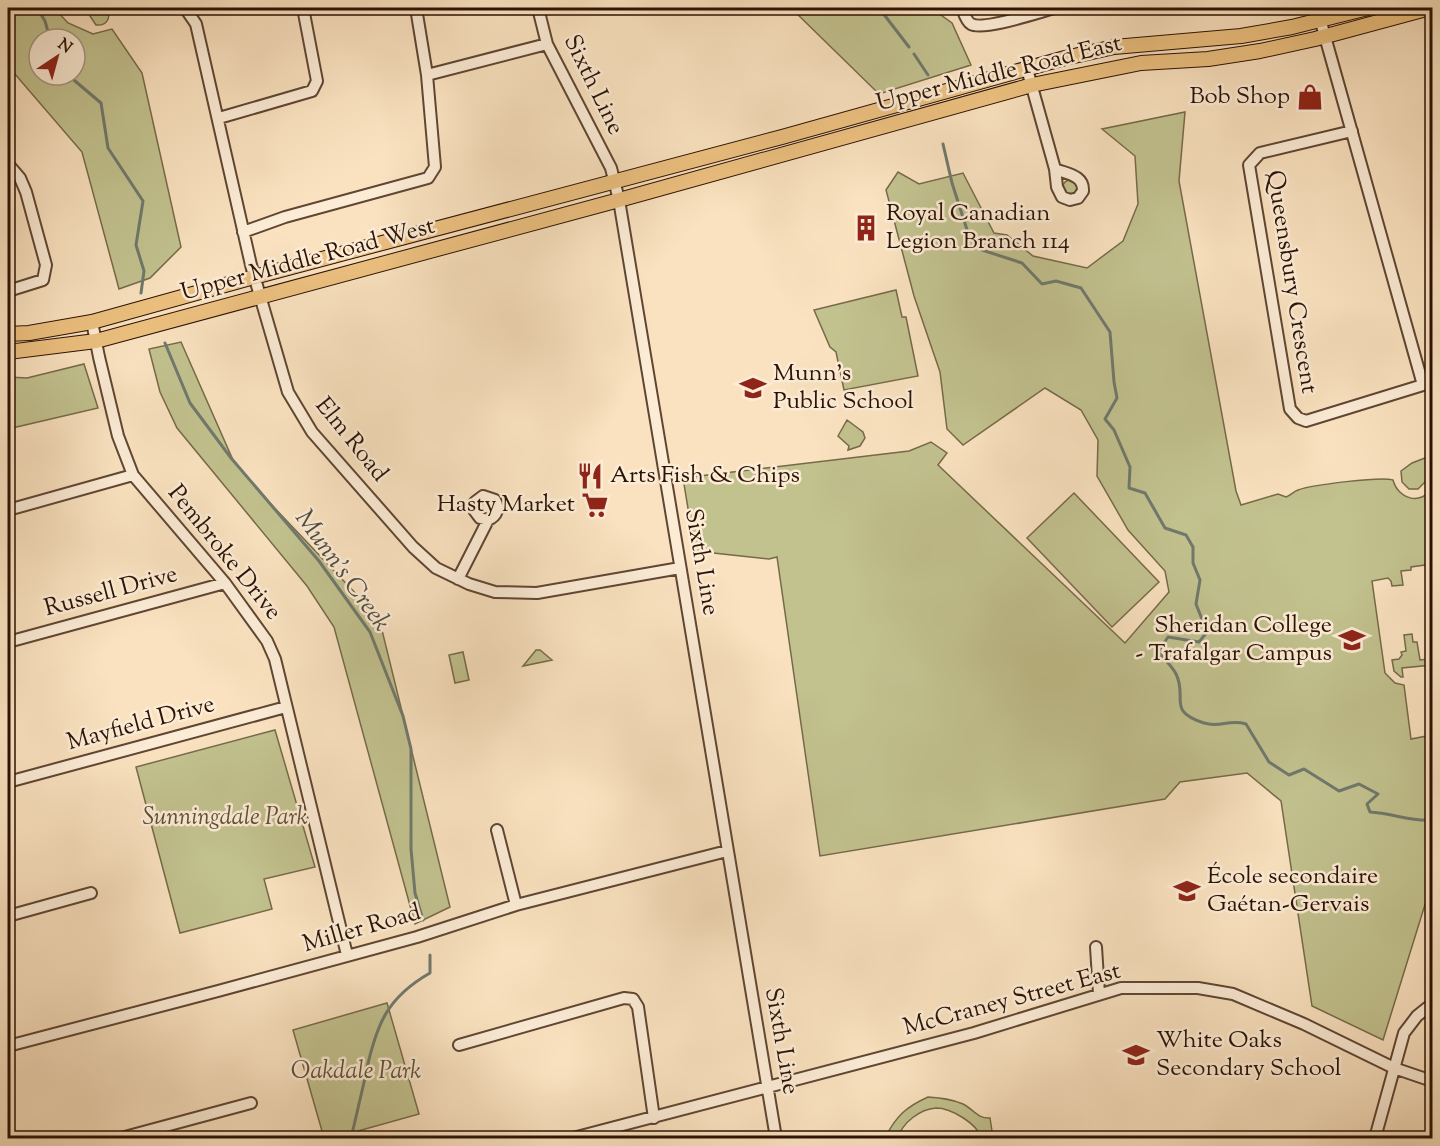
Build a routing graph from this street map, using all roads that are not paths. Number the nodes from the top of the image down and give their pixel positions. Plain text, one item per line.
1 (185, 8) edge
2 (303, 8) edge
3 (416, 8) edge
4 (538, 8) edge
5 (962, 8) edge
6 (1055, 8) edge
7 (1368, 8) edge
8 (1430, 8) edge
9 (1319, 14) edge
10 (1326, 36) junction
11 (547, 44) junction
12 (1027, 69) junction
13 (427, 75) junction
14 (1032, 85) junction
15 (219, 118) junction
16 (1352, 131) junction
17 (8, 164) edge
18 (1055, 169) dead end
19 (615, 182) junction
20 (619, 200) junction
21 (243, 232) junction
22 (255, 277) junction
23 (8, 291) edge
24 (260, 296) junction
25 (92, 322) junction
26 (8, 334) edge
27 (96, 341) junction
28 (8, 352) edge
29 (1428, 383) edge
30 (133, 475) junction
31 (8, 510) edge
32 (488, 520) dead end
33 (680, 568) junction
34 (458, 579) junction
35 (225, 583) junction
36 (8, 642) edge
37 (286, 706) junction
38 (8, 782) edge
39 (497, 830) dead end
40 (727, 851) junction
41 (91, 893) dead end
42 (516, 905) junction
43 (8, 916) edge
44 (1096, 946) dead end
45 (347, 955) junction
46 (1099, 994) junction
47 (1432, 1004) edge
48 (459, 1045) dead end
49 (8, 1046) edge
50 (1394, 1068) junction
51 (1432, 1081) edge
52 (768, 1088) junction
53 (250, 1103) dead end
54 (654, 1118) junction
55 (122, 1138) edge
56 (573, 1138) edge
57 (776, 1138) edge
58 (1375, 1138) edge

1 - 15 street, Elm Road
2 - 15 street
3 - 13 street
4 - 11 street, Sixth Line
5 - 6 street
7 - 9 main road, Upper Middle Road East
8 - 10 main road, Upper Middle Road East
9 - 10 street
9 - 12 main road, Upper Middle Road East
10 - 14 main road, Upper Middle Road East
10 - 16 street
11 - 13 street
11 - 19 street, Sixth Line
12 - 14 street
12 - 19 main road, Upper Middle Road East
13 - 21 street
14 - 18 street
14 - 20 main road, Upper Middle Road East
15 - 21 street, Elm Road
16 - 29 street
16 - 29 street, Queensbury Crescent
17 - 23 street
19 - 20 street, Sixth Line
19 - 22 main road, Upper Middle Road West
20 - 24 main road, Upper Middle Road West
20 - 33 street, Sixth Line
21 - 22 street, Elm Road
22 - 24 street, Elm Road
22 - 25 main road, Upper Middle Road West
24 - 27 main road, Upper Middle Road West
24 - 34 street, Elm Road
25 - 26 main road, Upper Middle Road West
25 - 27 street, Pembroke Drive
27 - 28 main road, Upper Middle Road West
27 - 30 street, Pembroke Drive
30 - 31 street
30 - 35 street, Pembroke Drive
32 - 34 street
33 - 34 street, Elm Road
33 - 40 street, Sixth Line
35 - 36 street, Russell Drive
35 - 37 street, Pembroke Drive
37 - 38 street, Mayfield Drive
37 - 45 street, Pembroke Drive
39 - 42 street
40 - 42 street, Miller Road
40 - 52 street, Sixth Line
41 - 43 street
42 - 45 street, Miller Road
44 - 46 street
45 - 49 street, Miller Road
46 - 50 street, McCraney Street East
46 - 52 street, McCraney Street East
47 - 50 street
48 - 54 street
50 - 51 street, McCraney Street East
50 - 58 street
52 - 54 street, McCraney Street East
52 - 57 street, Sixth Line
53 - 55 street
54 - 56 street, McCraney Street East

